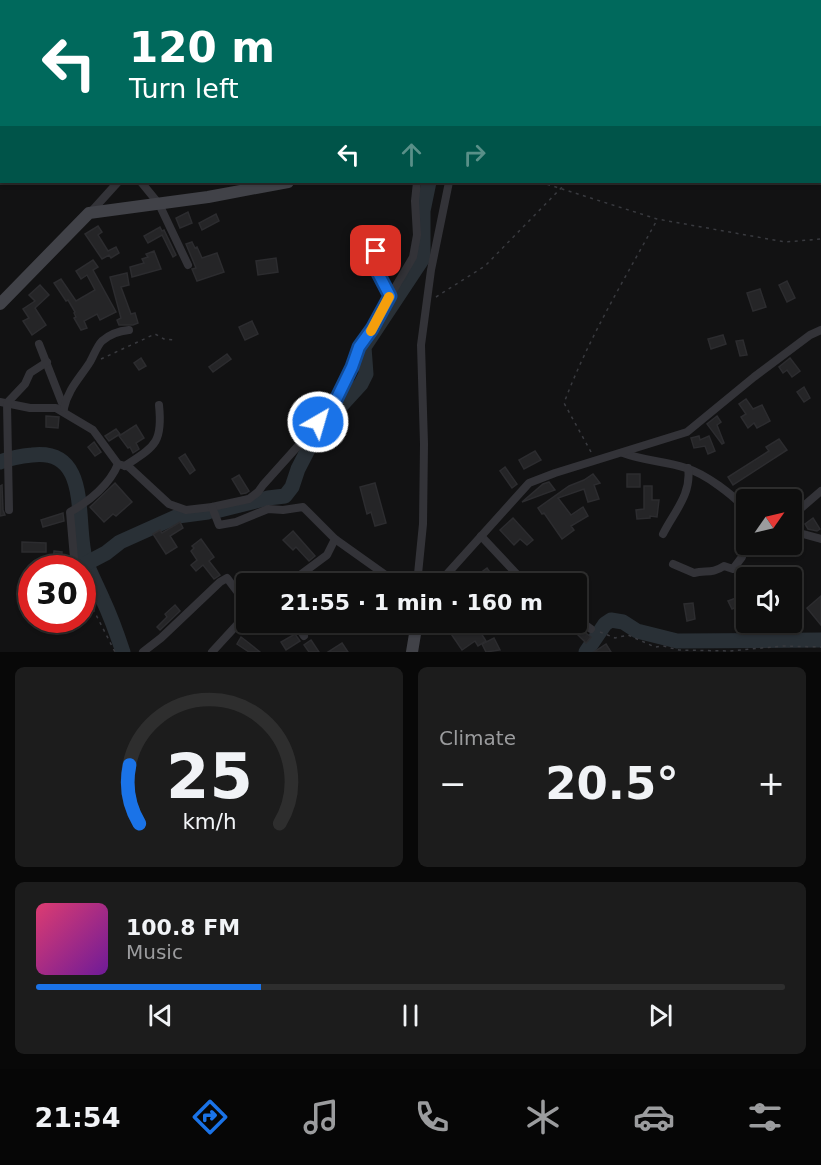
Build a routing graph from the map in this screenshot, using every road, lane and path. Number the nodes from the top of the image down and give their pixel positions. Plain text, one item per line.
1 (117, 183) edge
2 (142, 183) edge
3 (283, 183) edge
4 (417, 183) edge
5 (449, 183) edge
6 (543, 183) edge
7 (566, 183) edge
8 (562, 189) junction
9 (159, 204) junction
10 (90, 213) junction
11 (657, 219) junction
12 (821, 238) edge
13 (376, 251) dead end
14 (188, 265) dead end
15 (390, 296) junction
16 (427, 303) junction
17 (0, 304) edge
18 (129, 330) dead end
19 (821, 330) edge
20 (174, 340) dead end
21 (39, 344) dead end
22 (47, 362) junction
23 (94, 364) dead end
24 (4, 403) edge
25 (159, 405) dead end
26 (65, 411) junction
27 (622, 453) junction
28 (596, 461) junction
29 (121, 465) junction
30 (688, 468) junction
31 (821, 491) edge
32 (736, 499) edge
33 (212, 507) junction
34 (802, 507) edge
35 (9, 510) dead end
36 (663, 534) dead end
37 (802, 534) edge
38 (480, 536) junction
39 (335, 539) junction
40 (821, 539) edge
41 (74, 555) edge
42 (742, 555) edge
43 (673, 564) dead end
44 (303, 573) edge
45 (383, 573) edge
46 (418, 573) edge
47 (448, 573) edge
48 (515, 573) edge
49 (236, 590) edge
50 (96, 615) edge
51 (236, 626) edge
52 (587, 626) edge
53 (591, 629) joint
54 (302, 633) edge
55 (415, 633) edge
56 (304, 636) dead end
57 (821, 646) edge
58 (115, 652) edge
59 (143, 652) edge
60 (212, 652) edge
61 (412, 652) edge

1 - 10 street
2 - 9 street
3 - 9 street
4 - 15 street
5 - 16 street
6 - 8 path
7 - 8 path
8 - 11 path
8 - 16 path
9 - 10 street
9 - 14 street
10 - 17 street
11 - 12 path
11 - 28 path
13 - 15 lane
15 - 33 street
16 - 46 street
18 - 26 street
19 - 27 street
20 - 23 path
21 - 22 street
22 - 24 street
22 - 26 street
24 - 26 street
24 - 35 street
25 - 29 street
26 - 29 street
27 - 28 street
27 - 30 street
28 - 38 street
29 - 33 street
29 - 41 street
30 - 32 street
30 - 36 street
31 - 34 street
33 - 39 street
37 - 40 street
38 - 47 street
38 - 48 street
39 - 44 street
39 - 45 street
42 - 43 street
49 - 59 street
50 - 58 path
51 - 60 street
52 - 53 street
53 - 57 path
54 - 56 street
55 - 61 street

